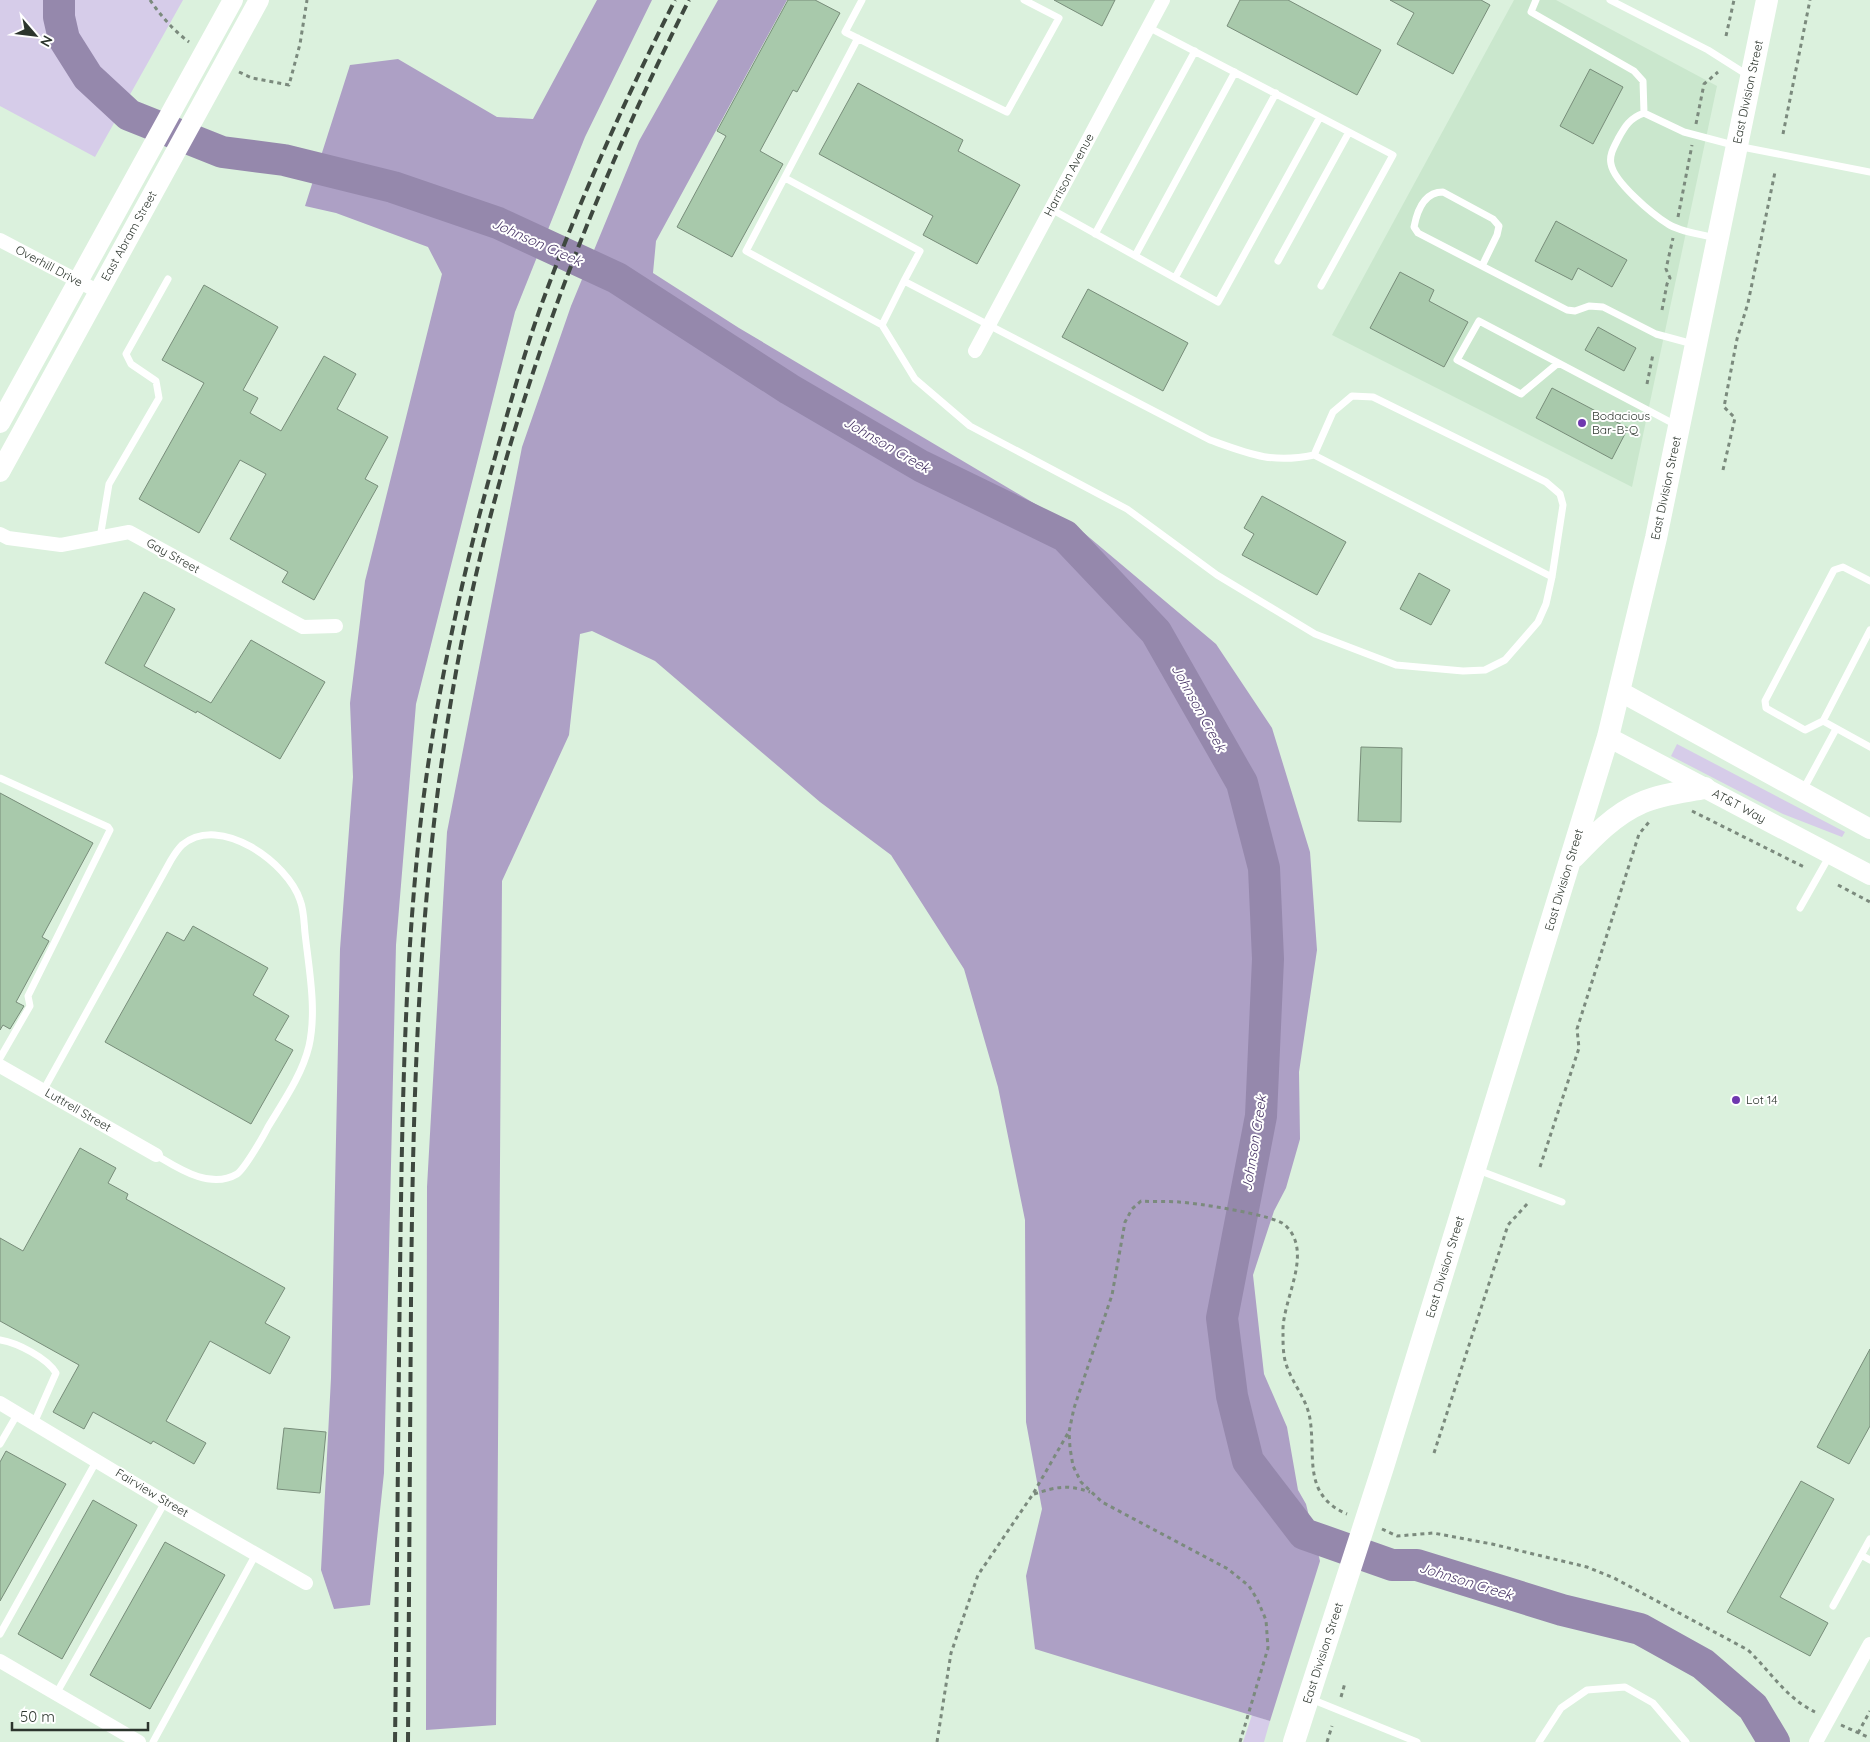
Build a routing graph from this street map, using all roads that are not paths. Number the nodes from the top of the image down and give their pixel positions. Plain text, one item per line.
1 (233, 0) edge
2 (260, 0) edge
3 (862, 0) edge
4 (1024, 0) edge
5 (1163, 0) edge
6 (1536, 0) edge
7 (1610, 0) edge
8 (1767, 0) edge
9 (1148, 27) junction
10 (858, 38) junction
11 (1195, 51) junction
12 (1235, 72) junction
13 (1751, 78) junction
14 (1276, 94) junction
15 (1644, 113) junction
16 (1320, 117) junction
17 (1348, 132) junction
18 (1737, 146) junction
19 (1870, 172) edge
20 (784, 178) junction
21 (1050, 209) junction
22 (1095, 234) junction
23 (1718, 239) junction
24 (0, 240) edge
25 (1135, 256) junction
26 (1278, 261) dead end
27 (1482, 266) junction
28 (1175, 278) junction
29 (168, 279) dead end
30 (77, 280) junction
31 (904, 282) junction
32 (1321, 286) dead end
33 (99, 292) junction
34 (882, 324) junction
35 (988, 325) junction
36 (1696, 344) junction
37 (974, 351) dead end
38 (1557, 364) junction
39 (0, 423) edge
40 (1679, 427) junction
41 (1314, 455) junction
42 (0, 472) edge
43 (0, 534) edge
44 (100, 538) junction
45 (1552, 577) junction
46 (1870, 581) edge
47 (336, 626) dead end
48 (1870, 630) edge
49 (1619, 691) junction
50 (1822, 721) junction
51 (1836, 728) junction
52 (1608, 737) junction
53 (1870, 747) edge
54 (0, 778) edge
55 (1706, 788) junction
56 (1801, 792) junction
57 (1870, 828) edge
58 (1830, 854) junction
59 (1570, 861) junction
60 (1870, 875) edge
61 (1800, 908) dead end
62 (0, 1058) edge
63 (0, 1066) edge
64 (43, 1091) junction
65 (156, 1155) joint
66 (1475, 1169) junction
67 (1562, 1202) dead end
68 (0, 1340) edge
69 (0, 1403) edge
70 (18, 1413) junction
71 (34, 1422) junction
72 (0, 1444) edge
73 (98, 1460) junction
74 (165, 1502) junction
75 (1870, 1539) edge
76 (256, 1554) junction
77 (1861, 1555) junction
78 (1870, 1560) edge
79 (306, 1583) dead end
80 (1833, 1606) dead end
81 (0, 1634) edge
82 (1870, 1644) edge
83 (0, 1661) edge
84 (56, 1694) junction
85 (1309, 1698) junction
86 (139, 1742) edge
87 (153, 1742) edge
88 (1294, 1742) edge
89 (1417, 1742) edge
90 (1539, 1742) edge
91 (1686, 1742) edge
92 (1816, 1742) edge

1 - 30 main road, East Abram Street
2 - 33 main road, East Abram Street
3 - 10 lane
4 - 10 lane
5 - 9 street, Harrison Avenue
6 - 15 lane
7 - 13 lane
8 - 13 main road, East Division Street
9 - 11 lane
9 - 21 street, Harrison Avenue
10 - 20 lane
11 - 12 lane
11 - 22 lane
12 - 14 lane
12 - 25 lane
13 - 18 main road, East Division Street
14 - 16 lane
14 - 28 lane
15 - 18 lane
15 - 23 lane
16 - 17 lane
16 - 28 lane
17 - 26 lane
17 - 32 lane
18 - 19 lane
18 - 23 main road, East Division Street
20 - 31 lane
20 - 34 lane
21 - 22 lane
21 - 35 street, Harrison Avenue
22 - 25 lane
23 - 36 main road, East Division Street
24 - 30 street, Overhill Drive
25 - 28 lane
27 - 27 lane
27 - 36 lane
29 - 44 lane
30 - 33 street, Overhill Drive
30 - 39 main road, East Abram Street
31 - 34 lane
31 - 35 lane
33 - 42 main road, East Abram Street
34 - 45 lane
35 - 37 street, Harrison Avenue
35 - 41 lane
36 - 40 main road, East Division Street
38 - 38 lane
38 - 40 lane
40 - 49 main road, East Division Street
41 - 45 lane
41 - 45 lane
43 - 44 street, Gay Street
44 - 47 street, Gay Street
46 - 50 lane
48 - 50 lane
49 - 52 main road, East Division Street
49 - 56 main road
50 - 51 lane
51 - 53 lane
51 - 56 lane
52 - 55 main road, AT&T Way
52 - 59 main road, East Division Street
54 - 62 lane
55 - 58 main road, AT&T Way
55 - 59 main road
56 - 57 main road
58 - 60 main road, AT&T Way
58 - 61 lane
59 - 66 main road, East Division Street
63 - 64 street, Luttrell Street
64 - 65 street, Luttrell Street
64 - 65 lane
66 - 67 lane
66 - 85 main road, East Division Street
68 - 71 lane
69 - 70 street, Fairview Street
70 - 71 street, Fairview Street
70 - 72 lane
71 - 73 street, Fairview Street
73 - 74 street, Fairview Street
73 - 81 lane
74 - 76 street, Fairview Street
74 - 84 lane
75 - 77 lane
76 - 79 street, Fairview Street
76 - 87 lane
77 - 78 lane
77 - 80 lane
82 - 92 street
83 - 84 street
84 - 86 street
85 - 88 main road, East Division Street
85 - 89 lane
90 - 91 lane

